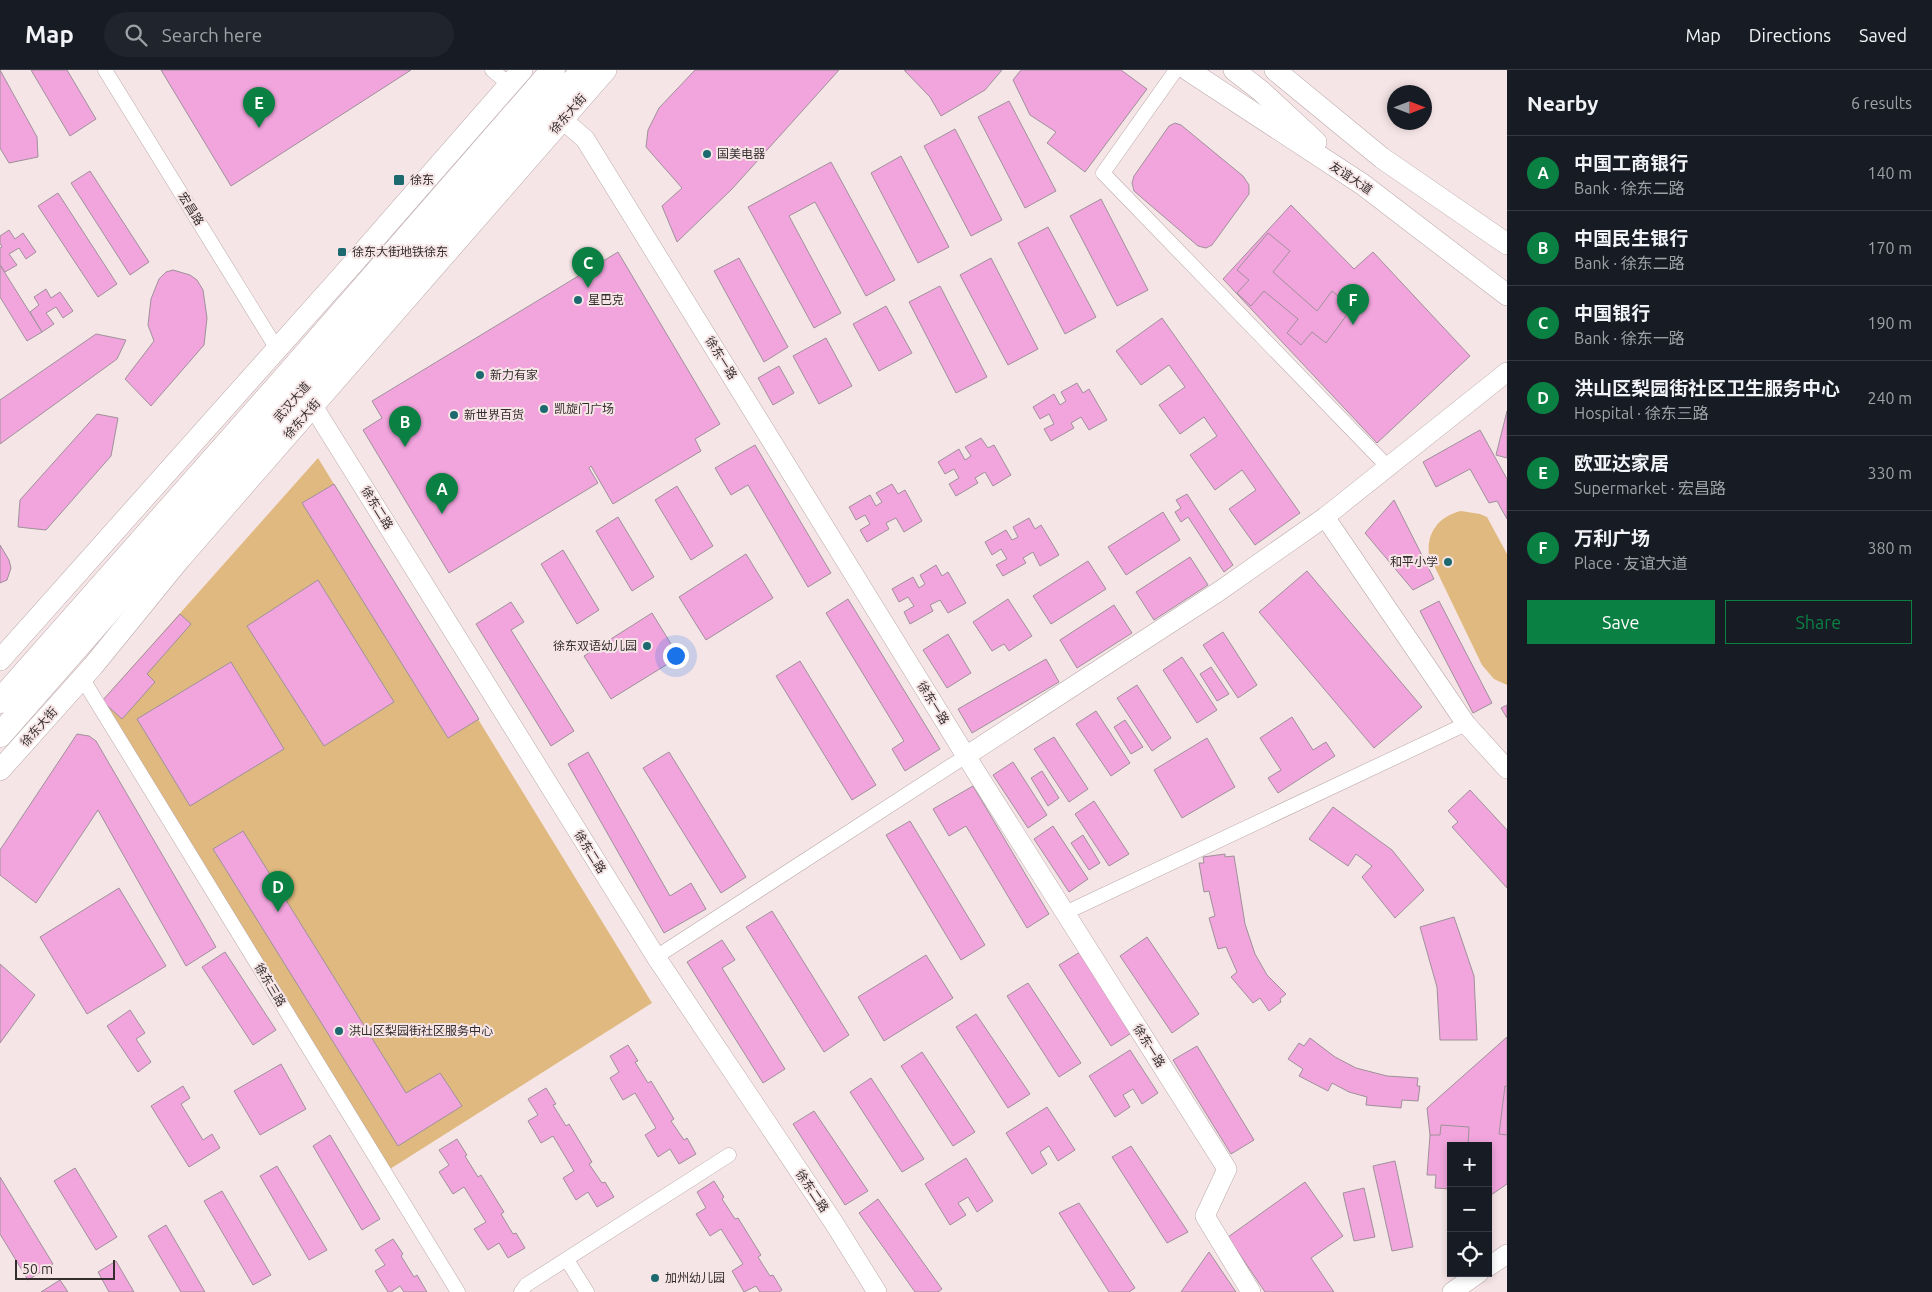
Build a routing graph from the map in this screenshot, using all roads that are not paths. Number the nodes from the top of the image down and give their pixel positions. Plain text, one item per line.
1 (104, 70) edge
2 (492, 70) edge
3 (553, 70) edge
4 (584, 70) edge
5 (606, 70) edge
6 (1176, 70) edge
7 (1188, 70) edge
8 (1234, 70) edge
9 (1266, 70) edge
10 (1276, 70) edge
11 (515, 77) edge
12 (563, 120) junction
13 (1382, 158) junction
14 (1362, 184) junction
15 (1507, 244) edge
16 (1507, 295) edge
17 (277, 348) junction
18 (1507, 372) edge
19 (313, 406) junction
20 (1388, 466) junction
21 (1326, 517) junction
22 (0, 660) edge
23 (82, 678) junction
24 (0, 701) edge
25 (1466, 724) junction
26 (0, 735) edge
27 (966, 756) junction
28 (1507, 769) edge
29 (0, 770) edge
30 (1065, 913) junction
31 (656, 957) junction
32 (729, 1155) dead end
33 (1507, 1254) edge
34 (567, 1260) junction
35 (1492, 1264) edge
36 (1473, 1277) edge
37 (458, 1292) edge
38 (521, 1292) edge
39 (587, 1292) edge
40 (877, 1292) edge
41 (1251, 1292) edge
42 (1452, 1292) edge

1 - 17 street, 宏昌路
2 - 11 street
3 - 24 highway, 武汉大道
4 - 26 highway, 武汉大道
5 - 12 main road, 徐东大街
6 - 20 street
7 - 14 main road, 友谊大道
8 - 14 main road
9 - 13 main road
10 - 13 main road
11 - 17 main road
12 - 19 main road, 徐东大街
12 - 27 street, 徐东一路
13 - 15 main road
14 - 16 main road, 友谊大道
17 - 22 main road
18 - 20 street
19 - 23 main road, 徐东大街
19 - 31 street, 徐东二路
20 - 21 street
21 - 25 street
21 - 27 street
23 - 29 main road, 徐东大街
23 - 37 street, 徐东三路
25 - 28 street
25 - 30 street
27 - 30 street, 徐东一路
27 - 31 street
30 - 41 street, 徐东一路
31 - 40 street, 徐东二路
32 - 34 street
33 - 35 street
34 - 38 street
34 - 39 street
36 - 42 street

